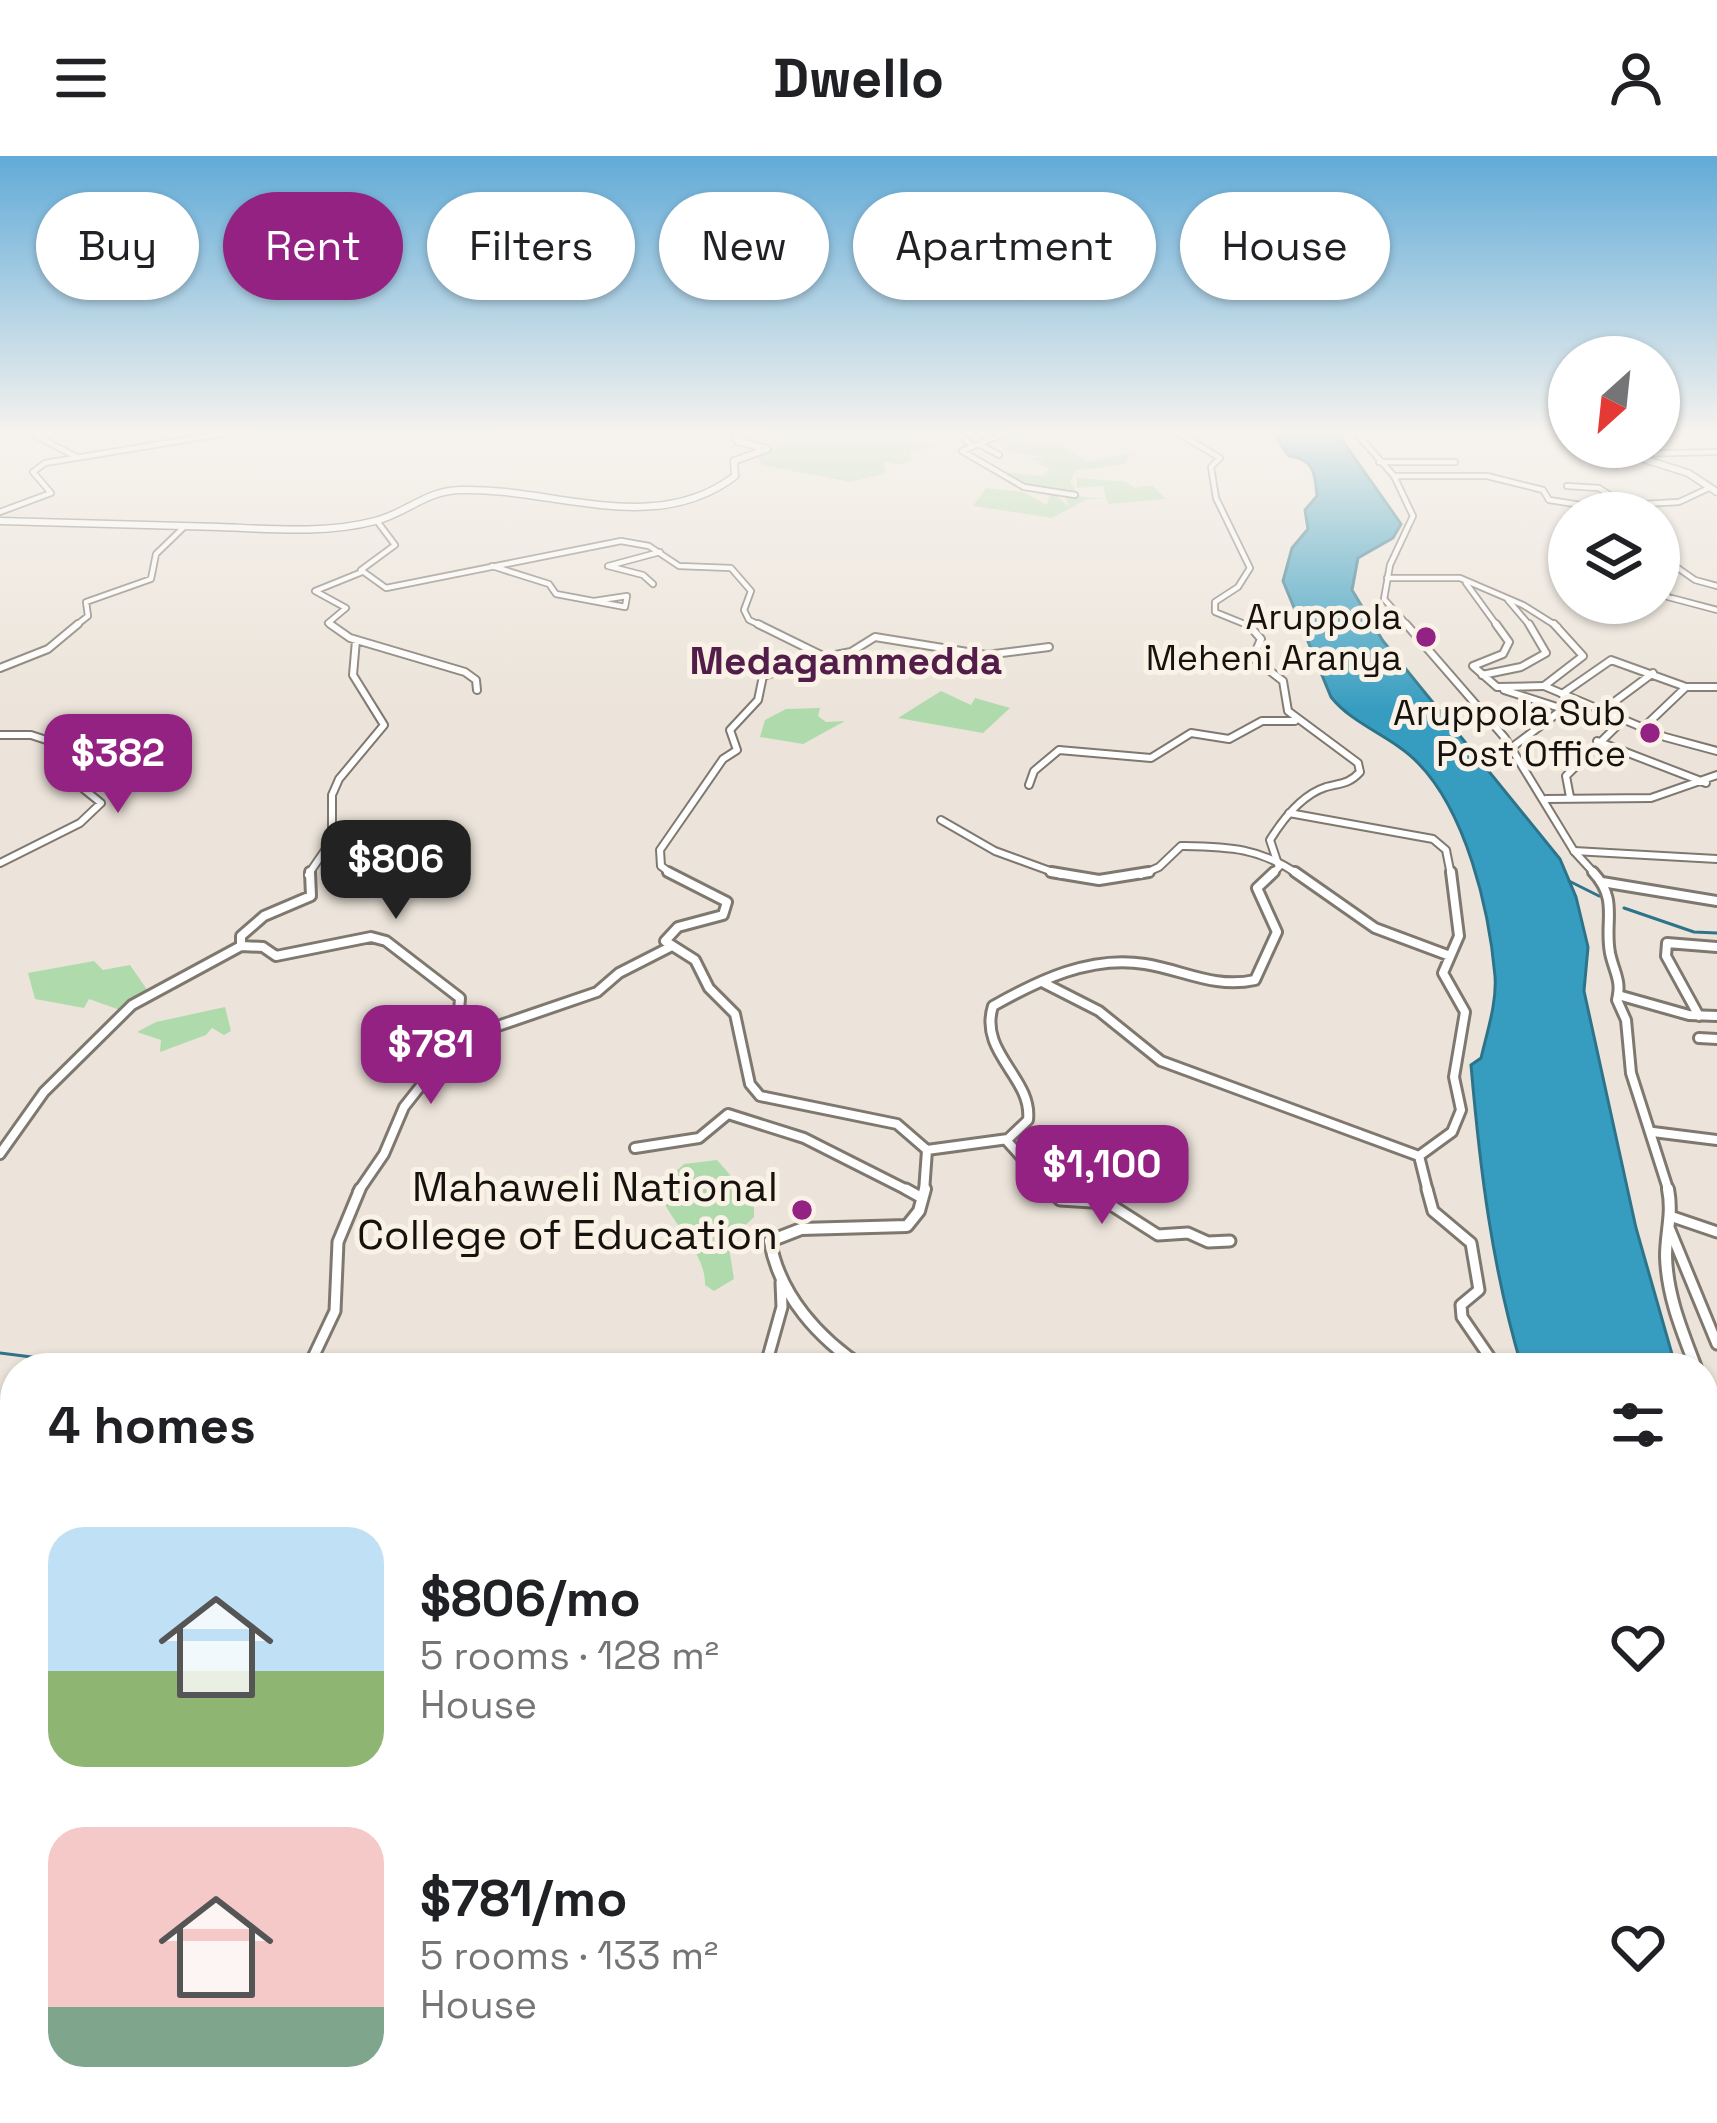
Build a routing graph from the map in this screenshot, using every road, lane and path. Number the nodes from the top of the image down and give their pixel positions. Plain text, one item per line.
1 (158, 525) edge
2 (326, 525) edge
3 (380, 525) edge
4 (1229, 525) edge
5 (1412, 525) edge
6 (184, 527) junction
7 (660, 552) junction
8 (491, 566) junction
9 (1680, 571) edge
10 (362, 572) junction
11 (1387, 578) junction
12 (653, 584) dead end
13 (1466, 584) junction
14 (1717, 586) edge
15 (1508, 600) junction
16 (1680, 600) edge
17 (594, 601) dead end
18 (1717, 610) edge
19 (356, 640) junction
20 (1049, 647) dead end
21 (825, 656) junction
22 (0, 668) edge
23 (1653, 673) junction
24 (1482, 675) junction
25 (1544, 686) junction
26 (1686, 687) junction
27 (1717, 687) edge
28 (1503, 689) junction
29 (477, 690) dead end
30 (1562, 694) junction
31 (1602, 711) junction
32 (1624, 720) junction
33 (1295, 721) junction
34 (1643, 728) junction
35 (0, 735) edge
36 (1597, 741) junction
37 (1511, 748) junction
38 (1717, 751) edge
39 (1717, 775) edge
40 (1706, 783) junction
41 (1029, 784) dead end
42 (1570, 797) junction
43 (1546, 800) junction
44 (1289, 813) junction
45 (941, 820) dead end
46 (1574, 851) junction
47 (1717, 859) edge
48 (0, 863) edge
49 (1280, 864) junction
50 (1603, 882) junction
51 (1717, 901) edge
52 (241, 946) junction
53 (672, 946) junction
54 (1717, 947) edge
55 (1450, 956) junction
56 (1042, 982) junction
57 (1618, 995) junction
58 (1699, 1016) junction
59 (1717, 1016) edge
60 (1699, 1038) dead end
61 (1717, 1039) edge
62 (458, 1040) junction
63 (1654, 1132) junction
64 (1717, 1140) edge
65 (1007, 1141) junction
66 (635, 1148) dead end
67 (927, 1150) junction
68 (0, 1154) edge
69 (1419, 1156) junction
70 (923, 1198) junction
71 (1671, 1223) junction
72 (1717, 1232) edge
73 (1230, 1241) dead end
74 (781, 1277) junction
75 (1717, 1344) edge
76 (315, 1353) edge
77 (769, 1353) edge
78 (842, 1353) edge
79 (1487, 1353) edge
80 (1690, 1353) edge

1 - 6 main road
2 - 6 main road
3 - 10 street
4 - 33 street
5 - 11 street
6 - 22 street
7 - 8 street
7 - 12 street
7 - 21 street
8 - 10 street
8 - 17 street
9 - 14 street
10 - 19 street
11 - 13 street
11 - 37 street
13 - 15 street
13 - 24 street
15 - 24 street
15 - 25 street
16 - 18 street
19 - 29 street
19 - 52 street
20 - 21 street
21 - 53 street
23 - 26 street
23 - 30 street
23 - 31 street
24 - 28 street
25 - 28 street
25 - 30 street
26 - 27 street
26 - 34 street
28 - 37 street
30 - 31 street
31 - 32 street
32 - 34 street
32 - 36 street
33 - 41 street
33 - 44 street
34 - 38 street
35 - 48 street
36 - 40 street
36 - 42 street
37 - 43 street
39 - 40 street
40 - 42 street
42 - 43 street
43 - 46 street
44 - 49 street
44 - 55 street
45 - 49 street
46 - 47 street
46 - 50 street
49 - 55 street
49 - 56 street
50 - 51 street
50 - 57 street
52 - 62 street
52 - 68 street
53 - 62 street
53 - 67 street
54 - 58 street
55 - 69 street
56 - 65 street
56 - 69 street
57 - 58 street
57 - 63 street
58 - 59 street
60 - 61 street
62 - 76 street
63 - 64 street
63 - 71 street
65 - 67 street
65 - 73 street
66 - 70 street
67 - 70 street
69 - 79 street
70 - 74 street
71 - 72 street
71 - 75 street
71 - 80 street
74 - 77 street
74 - 78 street

